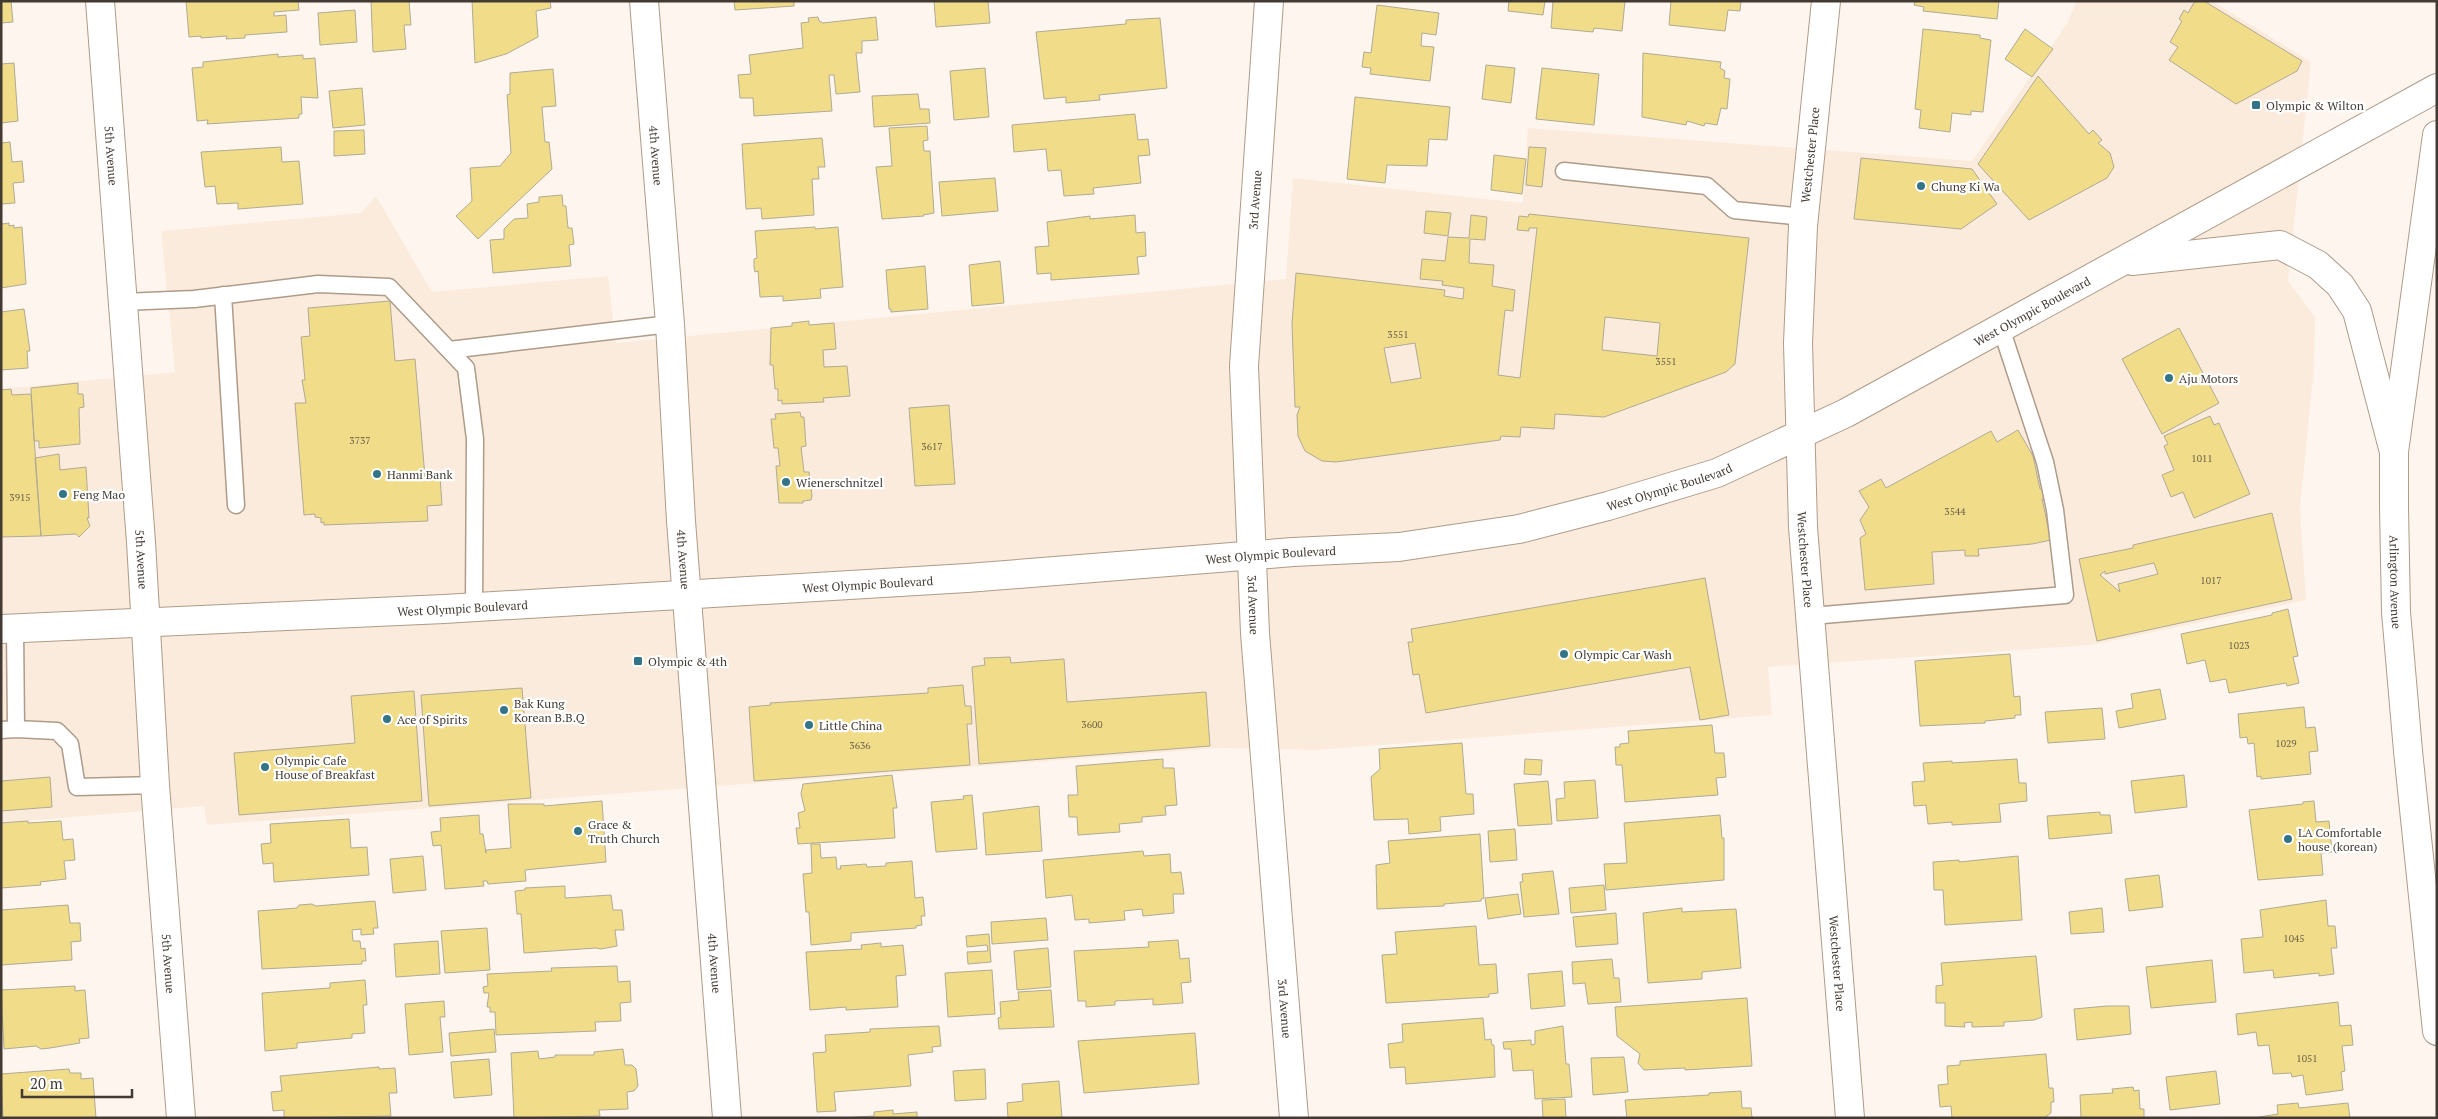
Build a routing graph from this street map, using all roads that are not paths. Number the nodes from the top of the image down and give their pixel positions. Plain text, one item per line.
1 (100, 1) edge
2 (644, 1) edge
3 (1269, 1) edge
4 (1826, 1) edge
5 (2437, 88) edge
6 (2437, 135) edge
7 (1564, 171) dead end
8 (1804, 216) junction
9 (2120, 262) junction
10 (223, 295) junction
11 (123, 302) junction
12 (670, 324) junction
13 (2001, 328) junction
14 (449, 350) junction
15 (1801, 432) junction
16 (2394, 452) junction
17 (236, 505) dead end
18 (1251, 556) junction
19 (686, 595) junction
20 (474, 607) junction
21 (1812, 616) junction
22 (147, 624) junction
23 (8, 628) edge
24 (9, 729) edge
25 (155, 785) junction
26 (2437, 1031) edge
27 (181, 1118) edge
28 (727, 1118) edge
29 (1294, 1118) edge
30 (1850, 1118) edge

1 - 11 street, 5th Avenue
2 - 12 street, 4th Avenue
3 - 18 street, 3rd Avenue
4 - 8 street, Westchester Place
5 - 9 street, West Olympic Boulevard
6 - 16 street, Arlington Avenue
7 - 8 lane
8 - 15 street, Westchester Place
9 - 13 street, West Olympic Boulevard
9 - 16 street
10 - 11 lane
10 - 14 lane
10 - 17 lane
11 - 22 street, 5th Avenue
12 - 14 lane
12 - 19 street, 4th Avenue
13 - 15 street, West Olympic Boulevard
13 - 21 lane
14 - 20 lane
15 - 18 street, West Olympic Boulevard
15 - 21 street, Westchester Place
16 - 26 street, Arlington Avenue
18 - 19 street, West Olympic Boulevard
18 - 29 street, 3rd Avenue
19 - 20 street, West Olympic Boulevard
19 - 28 street, 4th Avenue
20 - 22 street, West Olympic Boulevard
21 - 30 street, Westchester Place
22 - 23 street, West Olympic Boulevard
22 - 25 street, 5th Avenue
23 - 24 lane
24 - 25 lane
25 - 27 street, 5th Avenue

